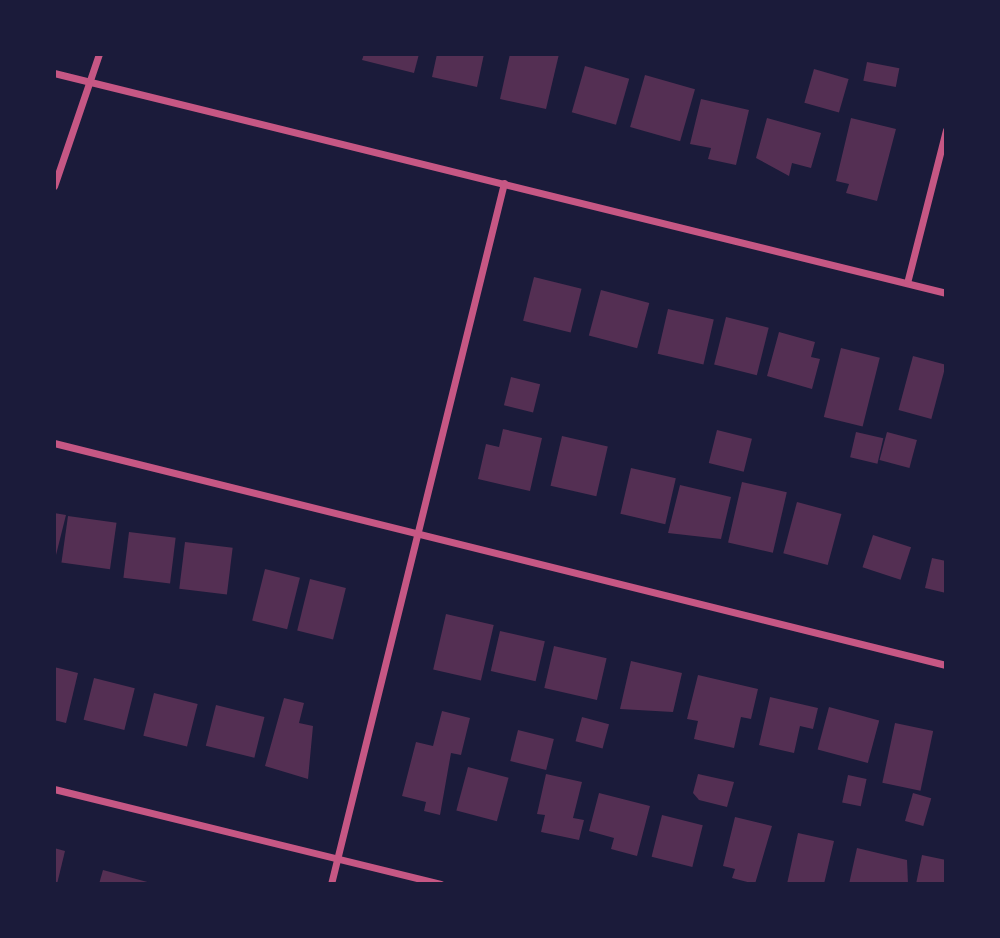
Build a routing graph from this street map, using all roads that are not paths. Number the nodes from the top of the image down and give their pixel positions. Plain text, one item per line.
1 (99, 54) edge
2 (54, 73) edge
3 (88, 82) junction
4 (946, 130) edge
5 (504, 183) junction
6 (54, 186) edge
7 (908, 283) junction
8 (946, 292) edge
9 (54, 443) edge
10 (418, 535) junction
11 (946, 664) edge
12 (54, 789) edge
13 (338, 859) junction
14 (331, 884) edge
15 (440, 884) edge

1 - 3 street
2 - 3 street
3 - 5 street
3 - 6 street
4 - 7 street
5 - 7 street
5 - 10 street
7 - 8 street
9 - 10 street
10 - 11 street
10 - 13 street
12 - 13 street
13 - 14 street
13 - 15 street

